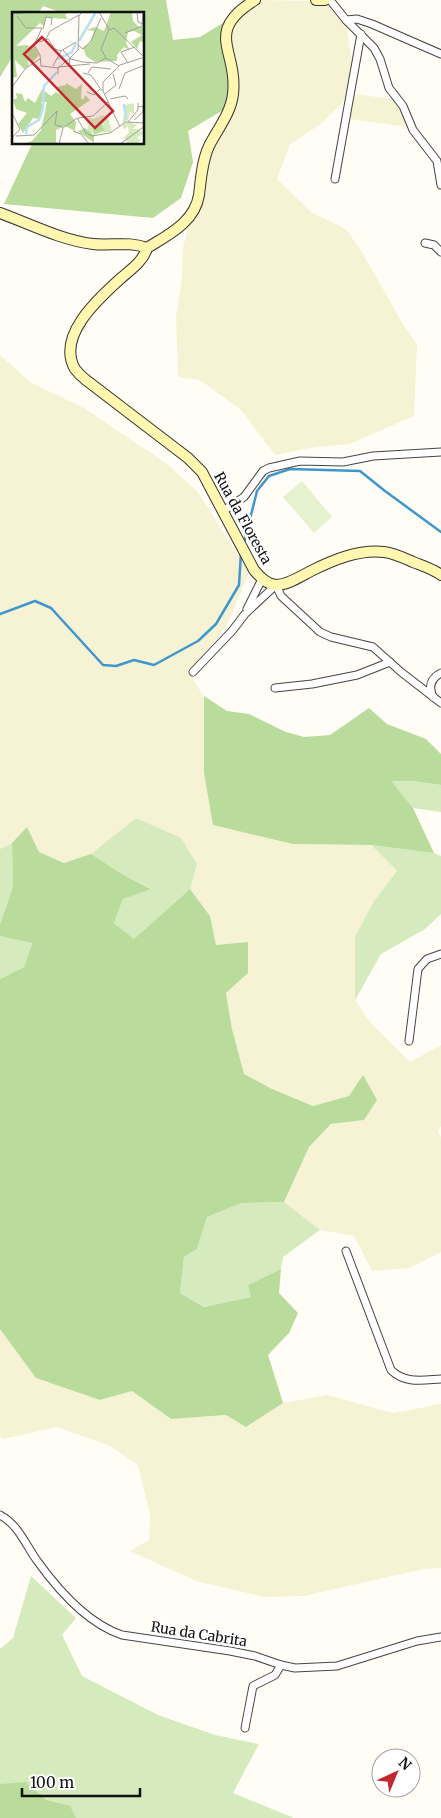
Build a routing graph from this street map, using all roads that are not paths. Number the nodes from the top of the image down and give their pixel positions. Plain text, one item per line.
1 (255, 0) edge
2 (316, 0) edge
3 (325, 0) edge
4 (330, 0) edge
5 (346, 20) junction
6 (360, 34) junction
7 (441, 54) edge
8 (336, 179) dead end
9 (441, 186) edge
10 (0, 213) edge
11 (424, 242) dead end
12 (147, 248) junction
13 (441, 252) edge
14 (441, 452) edge
15 (223, 511) junction
16 (441, 575) edge
17 (262, 579) junction
18 (276, 585) junction
19 (245, 614) junction
20 (390, 662) junction
21 (193, 672) dead end
22 (441, 673) edge
23 (275, 688) dead end
24 (433, 697) junction
25 (441, 702) edge
26 (441, 954) edge
27 (409, 1041) dead end
28 (346, 1251) dead end
29 (441, 1379) edge
30 (0, 1515) edge
31 (441, 1637) edge
32 (282, 1665) junction
33 (245, 1728) dead end

1 - 12 street
2 - 3 street
4 - 5 street
5 - 6 street
5 - 7 street
6 - 8 street
6 - 9 street
10 - 12 street
11 - 13 street
12 - 15 street, Rua da Floresta
14 - 15 street
15 - 17 street, Rua da Floresta
16 - 18 street
17 - 18 street, Rua da Floresta
17 - 19 street
18 - 19 street
18 - 20 street
19 - 21 street
20 - 23 street
20 - 24 street
22 - 24 street
24 - 25 street
26 - 27 street
28 - 29 street
30 - 32 street, Rua da Cabrita
31 - 32 street, Rua da Cabrita
32 - 33 street

